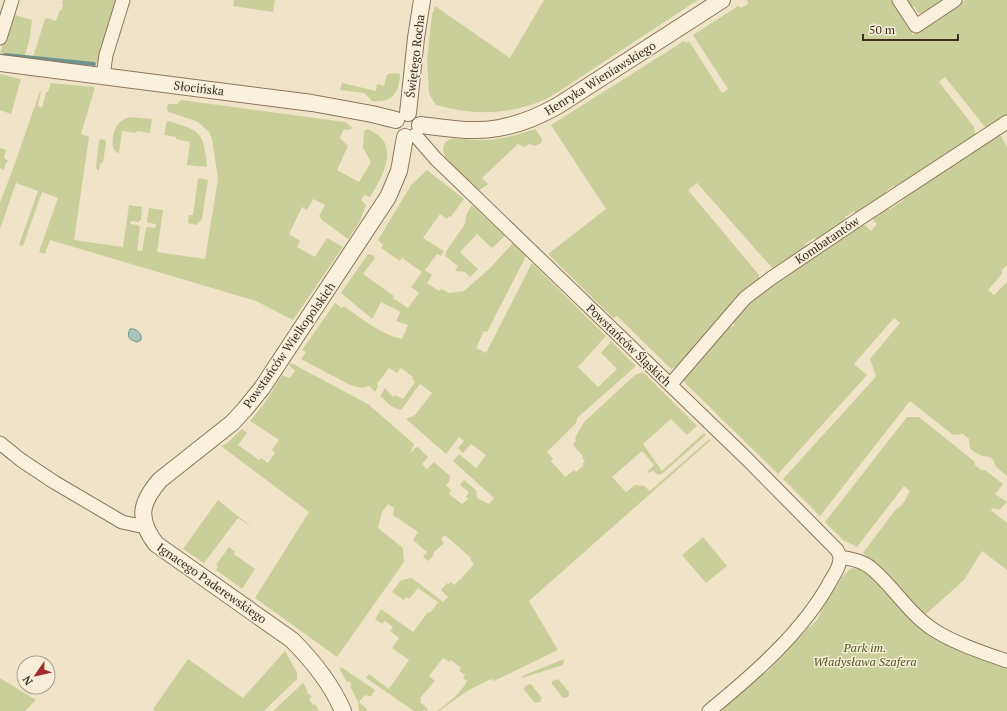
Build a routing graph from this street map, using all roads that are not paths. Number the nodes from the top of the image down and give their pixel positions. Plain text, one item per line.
1 (12, 0) edge
2 (123, 0) edge
3 (422, 0) edge
4 (722, 0) edge
5 (899, 0) edge
6 (955, 0) edge
7 (0, 38) edge
8 (0, 64) edge
9 (103, 76) junction
10 (402, 116) junction
11 (1007, 122) edge
12 (413, 132) junction
13 (670, 385) junction
14 (0, 443) edge
15 (145, 527) junction
16 (840, 557) junction
17 (1007, 661) edge
18 (343, 711) edge
19 (709, 711) edge

1 - 7 street
2 - 9 street
3 - 10 street, Świętego Rocha
4 - 12 street, Henryka Wieniawskiego
5 - 6 street
8 - 9 street, Słocińska
9 - 10 street, Słocińska
10 - 12 street
10 - 12 street
11 - 13 street, Kombatantów
12 - 13 street, Powstańców Śląskich
12 - 15 street, Powstańców Wielkopolskich
13 - 16 street, Powstańców Śląskich
14 - 15 street
15 - 18 street, Ignacego Paderewskiego
16 - 17 street
16 - 19 street

